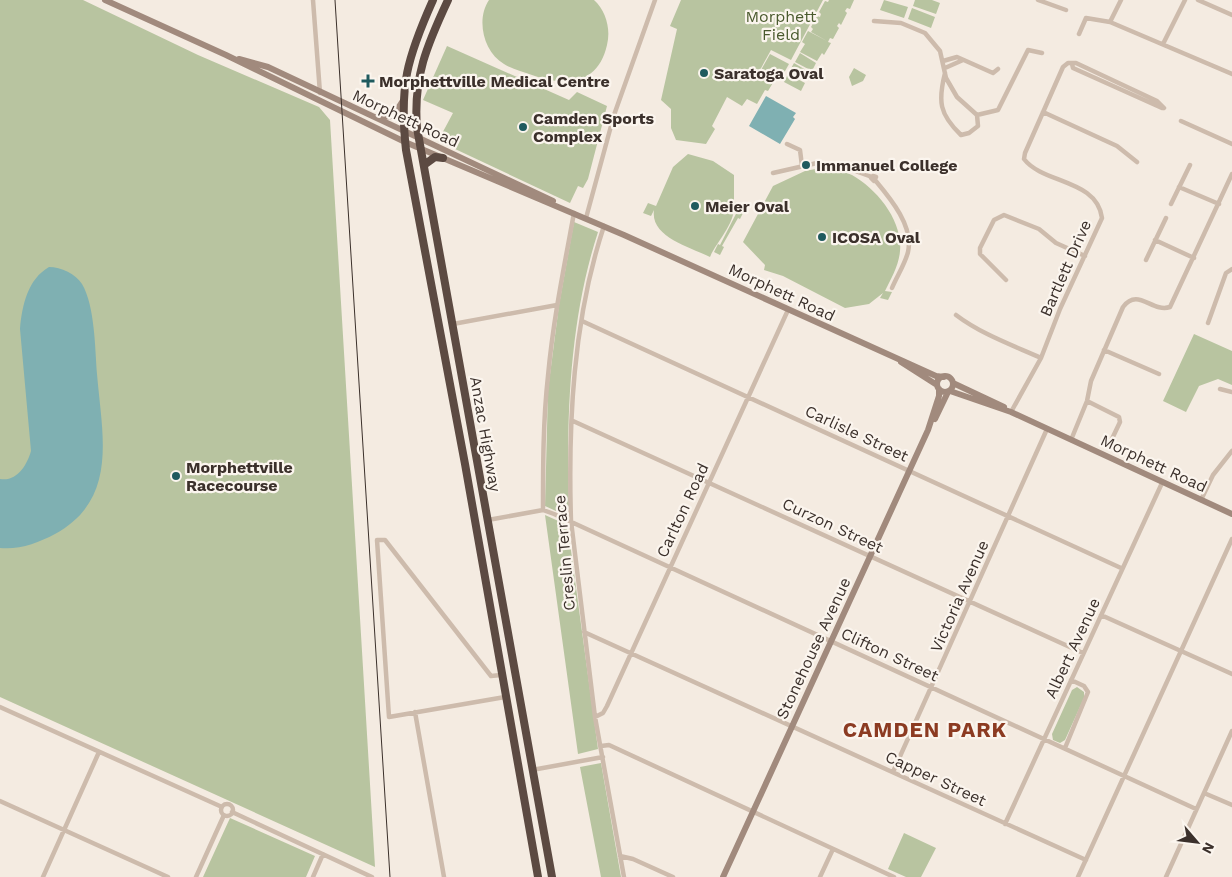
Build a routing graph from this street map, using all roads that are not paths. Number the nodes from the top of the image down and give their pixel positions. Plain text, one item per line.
1 (105, 0) edge
2 (313, 0) edge
3 (433, 0) edge
4 (448, 0) edge
5 (655, 0) edge
6 (1038, 0) edge
7 (1121, 0) edge
8 (1185, 0) edge
9 (1198, 0) edge
10 (1046, 1) edge
11 (1066, 10) dead end
12 (1232, 15) edge
13 (426, 16) junction
14 (438, 21) junction
15 (874, 21) dead end
16 (1110, 22) junction
17 (1079, 34) dead end
18 (1164, 44) junction
19 (1042, 53) dead end
20 (226, 55) junction
21 (963, 60) junction
22 (943, 61) junction
23 (1072, 64) junction
24 (998, 69) dead end
25 (945, 71) junction
26 (1232, 74) edge
27 (320, 93) junction
28 (402, 102) junction
29 (1043, 112) junction
30 (977, 115) junction
31 (368, 116) junction
32 (1181, 120) dead end
33 (404, 132) junction
34 (419, 139) junction
35 (405, 142) junction
36 (787, 144) dead end
37 (1232, 144) edge
38 (421, 149) junction
39 (443, 158) junction
40 (1136, 162) dead end
41 (424, 165) junction
42 (1190, 165) dead end
43 (802, 166) junction
44 (773, 173) dead end
45 (1232, 174) edge
46 (1179, 187) junction
47 (1171, 204) dead end
48 (1219, 204) junction
49 (573, 212) junction
50 (586, 218) junction
51 (1166, 218) dead end
52 (604, 226) junction
53 (1155, 240) junction
54 (1085, 256) junction
55 (1194, 258) junction
56 (1146, 260) dead end
57 (1232, 269) edge
58 (1006, 280) dead end
59 (892, 288) dead end
60 (557, 305) junction
61 (788, 310) junction
62 (956, 315) dead end
63 (582, 321) junction
64 (1208, 323) dead end
65 (453, 324) junction
66 (1104, 350) junction
67 (458, 351) junction
68 (1041, 358) junction
69 (898, 360) junction
70 (446, 366) junction
71 (1159, 374) dead end
72 (944, 377) junction
73 (463, 381) junction
74 (953, 382) junction
75 (938, 387) junction
76 (1220, 389) dead end
77 (949, 391) junction
78 (1232, 392) edge
79 (451, 395) junction
80 (749, 397) junction
81 (1087, 401) junction
82 (1011, 412) junction
83 (573, 420) junction
84 (1047, 429) junction
85 (928, 430) junction
86 (1072, 440) junction
87 (1111, 441) dead end
88 (1232, 451) edge
89 (909, 470) junction
90 (709, 482) junction
91 (1162, 483) junction
92 (1201, 500) junction
93 (543, 510) junction
94 (1232, 514) edge
95 (1008, 516) junction
96 (488, 520) junction
97 (571, 522) junction
98 (1232, 539) edge
99 (493, 550) junction
100 (870, 556) junction
101 (483, 565) junction
102 (670, 567) junction
103 (1121, 568) junction
104 (497, 571) junction
105 (485, 579) junction
106 (970, 602) junction
107 (1101, 615) junction
108 (584, 632) junction
109 (831, 641) junction
110 (1181, 651) junction
111 (632, 652) junction
112 (1083, 653) junction
113 (1232, 674) edge
114 (501, 675) junction
115 (1071, 680) junction
116 (932, 687) junction
117 (505, 697) junction
118 (0, 707) edge
119 (415, 712) junction
120 (522, 715) junction
121 (595, 717) junction
122 (792, 726) junction
123 (511, 727) junction
124 (1232, 731) edge
125 (526, 735) junction
126 (1044, 739) junction
127 (514, 742) junction
128 (601, 746) junction
129 (1065, 748) junction
130 (99, 752) junction
131 (603, 757) junction
132 (532, 770) junction
133 (893, 772) junction
134 (1125, 778) junction
135 (1204, 793) junction
136 (0, 801) edge
137 (1232, 805) edge
138 (222, 807) junction
139 (1196, 809) junction
140 (232, 812) junction
141 (753, 812) junction
142 (224, 815) junction
143 (1005, 824) junction
144 (64, 830) junction
145 (833, 849) junction
146 (323, 854) junction
147 (620, 856) junction
148 (1086, 860) junction
149 (372, 876) edge
150 (42, 877) edge
151 (168, 877) edge
152 (196, 877) edge
153 (312, 877) edge
154 (444, 877) edge
155 (538, 877) edge
156 (552, 877) edge
157 (624, 877) edge
158 (673, 877) edge
159 (723, 877) edge
160 (820, 877) edge
161 (894, 877) edge
162 (1078, 877) edge
163 (1166, 877) edge

1 - 20 street, Morphett Road
2 - 27 street
3 - 13 highway, Anzac Highway
4 - 14 highway, Anzac Highway
5 - 50 street
6 - 10 street
7 - 16 street
8 - 18 street
9 - 12 street
10 - 11 street
13 - 14 highway
13 - 28 highway, Anzac Highway
14 - 34 highway, Anzac Highway
15 - 22 street
16 - 17 street
16 - 18 street
18 - 26 street
19 - 30 street
20 - 27 street, Morphett Road
20 - 35 street, Morphett Road
21 - 22 street
21 - 24 street
21 - 25 street
22 - 25 street
23 - 23 street
23 - 29 street, Bartlett Drive
25 - 30 street
25 - 30 street
27 - 31 street, Morphett Road
28 - 31 street
28 - 33 highway, Anzac Highway
29 - 40 street
29 - 54 street, Bartlett Drive
31 - 33 street, Morphett Road
32 - 37 street
33 - 34 street, Morphett Road
33 - 35 highway, Anzac Highway
34 - 38 highway, Anzac Highway
34 - 49 street, Morphett Road
35 - 38 street, Morphett Road
35 - 70 highway, Anzac Highway
36 - 43 street
38 - 39 street, Morphett Road
38 - 41 highway, Anzac Highway
39 - 41 highway
39 - 49 street, Morphett Road
41 - 65 highway, Anzac Highway
42 - 46 street
43 - 44 street
43 - 59 street
45 - 48 street
46 - 47 street
46 - 48 street
48 - 55 street
49 - 50 street, Morphett Road
49 - 60 street
50 - 52 street, Morphett Road
51 - 53 street
52 - 61 street, Morphett Road
52 - 63 street, Creslin Terrace
53 - 55 street
53 - 56 street
54 - 58 street
54 - 68 street, Bartlett Drive
55 - 66 street
57 - 64 street
60 - 65 street
60 - 93 street
61 - 69 street, Morphett Road
61 - 80 street, Carlton Road
62 - 68 street
63 - 80 street, Carlisle Street
63 - 83 street, Creslin Terrace
65 - 67 highway, Anzac Highway
66 - 71 street
66 - 81 street
67 - 70 highway
67 - 73 highway, Anzac Highway
68 - 82 street, Bartlett Drive
69 - 72 street, Morphett Road
69 - 75 street, Morphett Road
70 - 79 highway, Anzac Highway
72 - 74 street
72 - 75 street
73 - 79 highway
73 - 96 highway, Anzac Highway
74 - 77 street
74 - 82 street, Morphett Road
75 - 77 street
75 - 85 street, Stonehouse Avenue
76 - 78 street
77 - 82 street, Morphett Road
77 - 85 street, Stonehouse Avenue
79 - 101 highway, Anzac Highway
80 - 89 street, Carlisle Street
80 - 90 street, Carlton Road
81 - 86 street
81 - 87 street
82 - 84 street, Morphett Road
83 - 90 street, Curzon Street
83 - 97 street, Creslin Terrace
84 - 86 street, Morphett Road
84 - 95 street, Victoria Avenue
85 - 89 street, Stonehouse Avenue
86 - 91 street, Morphett Road
88 - 92 street
89 - 95 street, Carlisle Street
89 - 100 street, Stonehouse Avenue
90 - 100 street, Curzon Street
90 - 102 street, Carlton Road
91 - 92 street, Morphett Road
91 - 103 street, Albert Avenue
92 - 94 street, Morphett Road
93 - 96 street
93 - 97 street, Clifton Street
95 - 103 street, Carlisle Street
95 - 106 street, Victoria Avenue
96 - 99 highway, Anzac Highway
97 - 102 street, Clifton Street
97 - 108 street, Creslin Terrace
98 - 110 street
99 - 101 highway
99 - 104 highway, Anzac Highway
100 - 106 street, Curzon Street
100 - 109 street, Stonehouse Avenue
101 - 105 highway, Anzac Highway
102 - 109 street, Clifton Street
102 - 111 street, Carlton Road
103 - 107 street, Albert Avenue
104 - 105 highway
104 - 120 highway, Anzac Highway
105 - 114 highway, Anzac Highway
106 - 112 street, Curzon Street
106 - 116 street, Victoria Avenue
107 - 110 street
107 - 112 street, Albert Avenue
108 - 111 street, Capper Street
108 - 121 street, Creslin Terrace
109 - 116 street, Clifton Street
109 - 122 street, Stonehouse Avenue
110 - 113 street
110 - 134 street
111 - 121 street, Carlton Road
111 - 122 street, Capper Street
112 - 115 street, Albert Avenue
114 - 117 highway, Anzac Highway
114 - 119 street
115 - 126 street, Albert Avenue
115 - 129 street
116 - 126 street, Clifton Street
116 - 133 street, Victoria Avenue
117 - 119 street
117 - 123 highway, Anzac Highway
118 - 130 street
119 - 154 street
120 - 123 highway
120 - 125 highway, Anzac Highway
121 - 128 street, Creslin Terrace
122 - 133 street, Capper Street
122 - 141 street, Stonehouse Avenue
123 - 127 highway, Anzac Highway
124 - 135 street
125 - 127 highway
125 - 132 highway, Anzac Highway
126 - 129 street, Clifton Street
126 - 143 street, Albert Avenue
127 - 155 highway, Anzac Highway
128 - 131 street, Creslin Terrace
128 - 141 street
129 - 134 street, Clifton Street
130 - 138 street
130 - 144 street
131 - 132 street
131 - 147 street, Creslin Terrace
132 - 156 highway, Anzac Highway
133 - 143 street, Capper Street
134 - 139 street, Clifton Street
134 - 148 street
135 - 137 street
135 - 139 street
136 - 144 street
138 - 140 street
138 - 142 street
139 - 163 street
140 - 142 street
140 - 146 street
141 - 145 street
141 - 159 street, Stonehouse Avenue
142 - 152 street
143 - 148 street, Capper Street
144 - 150 street
144 - 151 street
145 - 160 street
145 - 161 street
146 - 149 street
146 - 153 street
147 - 157 street, Creslin Terrace
147 - 158 street
148 - 162 street

